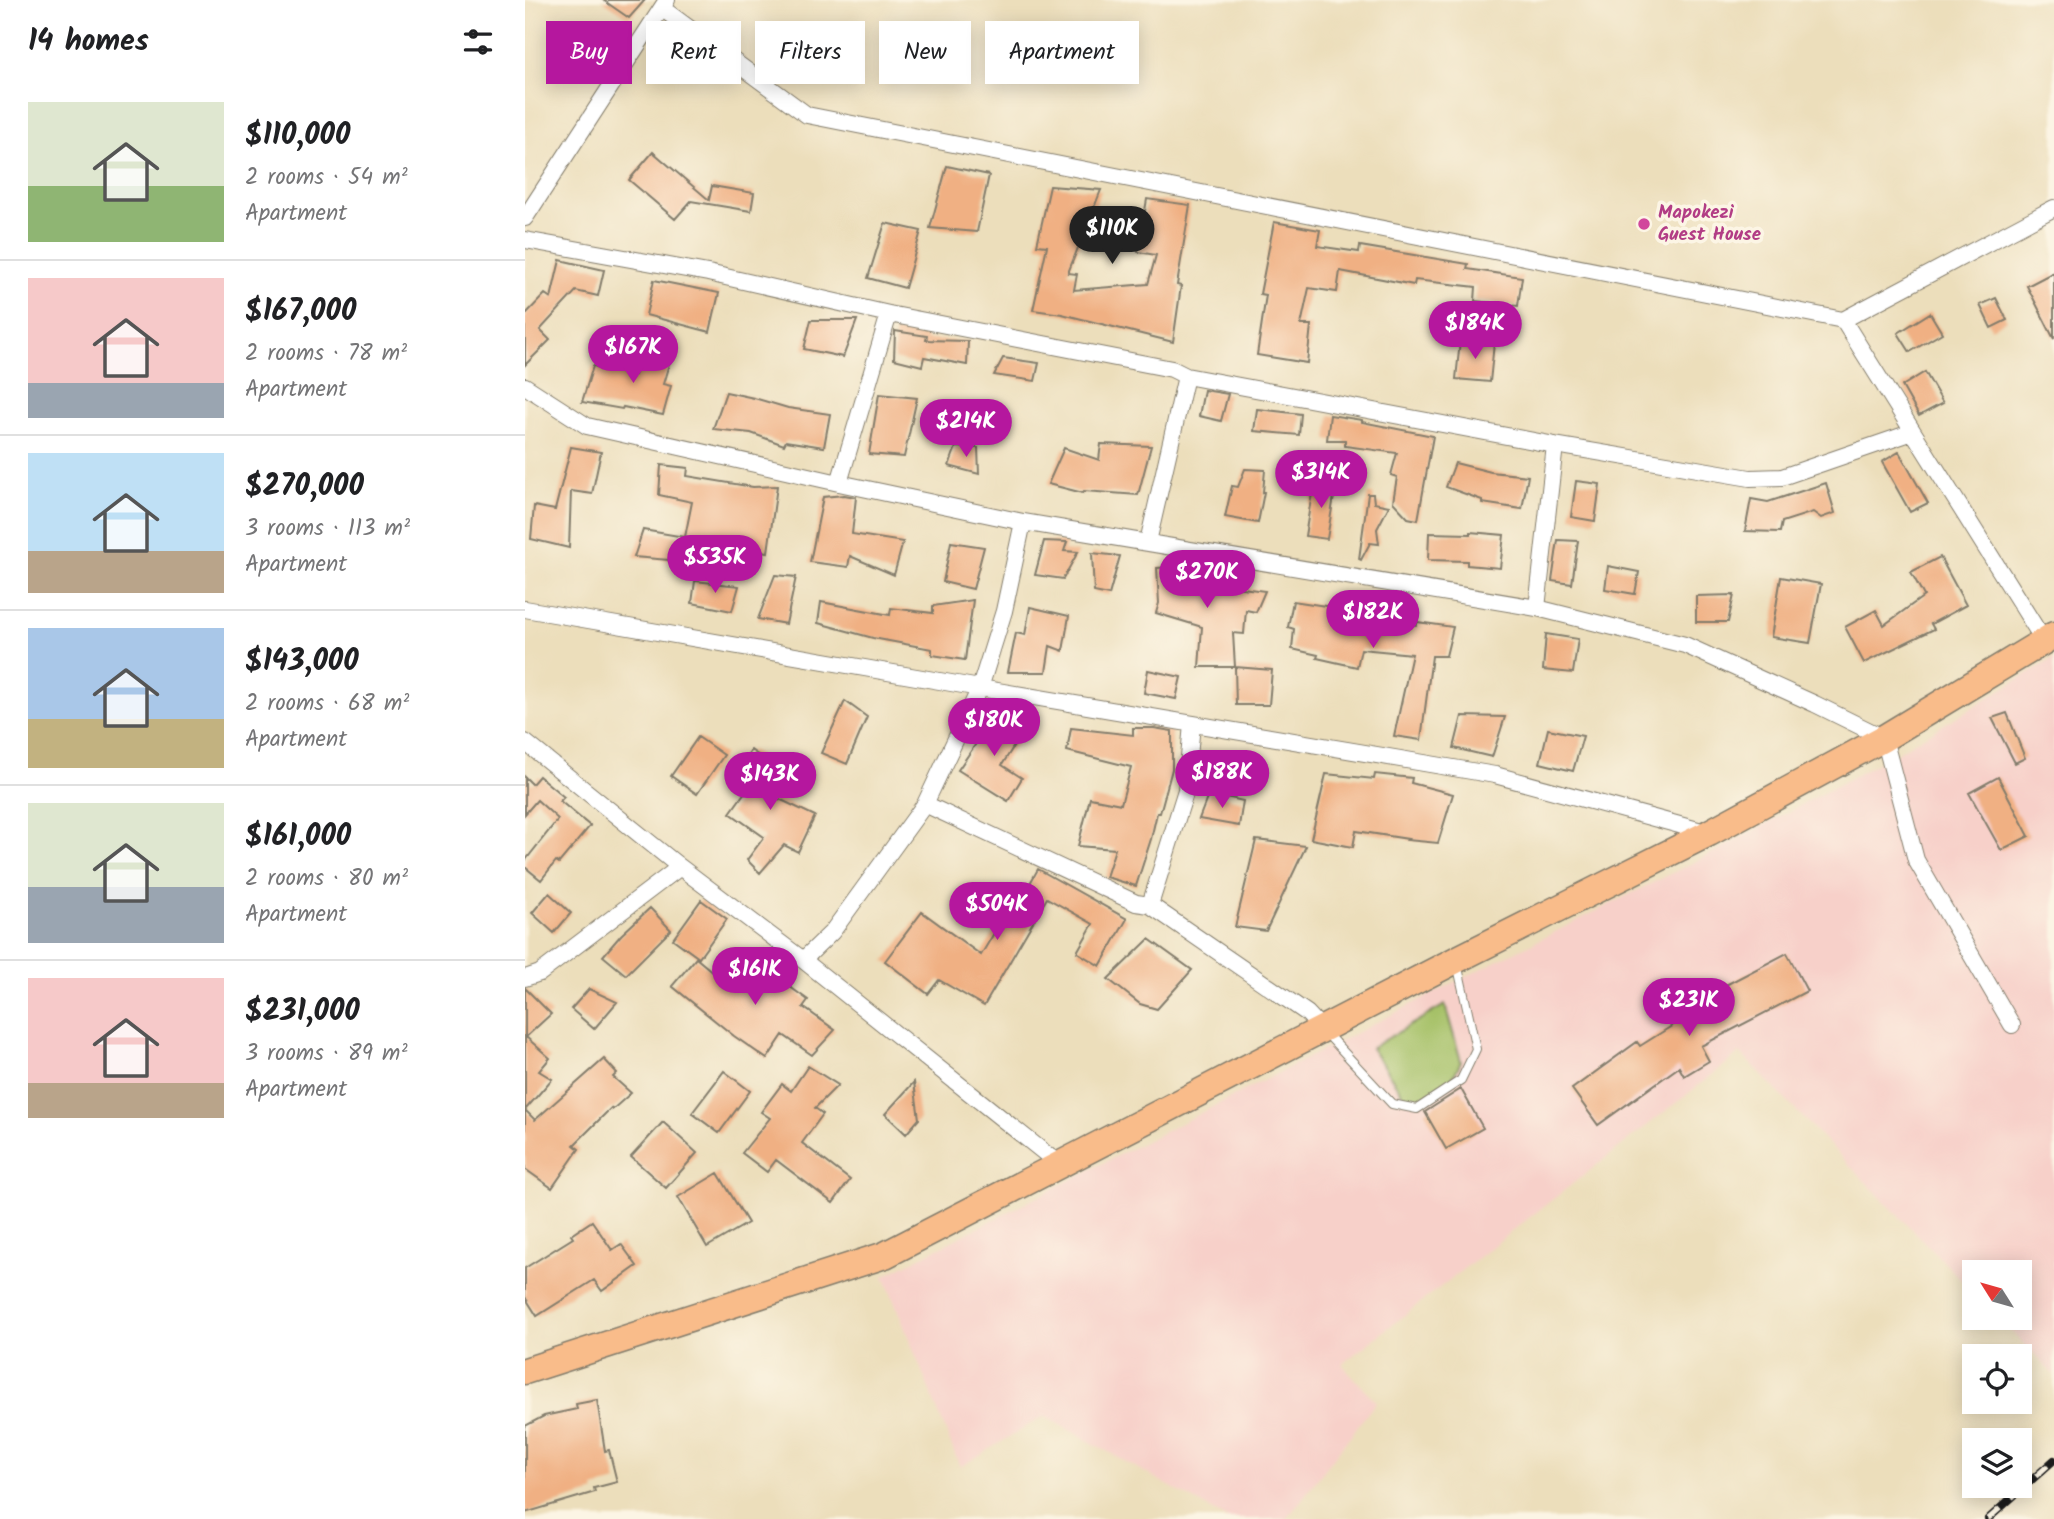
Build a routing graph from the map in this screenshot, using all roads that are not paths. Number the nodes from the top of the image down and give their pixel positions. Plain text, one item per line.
1 (665, 5) edge
2 (2054, 208) edge
3 (525, 218) edge
4 (525, 240) edge
5 (889, 314) junction
6 (1843, 320) junction
7 (1186, 376) junction
8 (525, 386) edge
9 (1913, 432) junction
10 (1555, 445) junction
11 (839, 483) junction
12 (1023, 522) junction
13 (1148, 542) junction
14 (1537, 608) junction
15 (525, 609) edge
16 (2049, 638) edge
17 (980, 688) junction
18 (1192, 724) junction
19 (1884, 738) junction
20 (525, 742) edge
21 (925, 804) junction
22 (1709, 833) junction
23 (680, 867) junction
24 (1150, 905) junction
25 (803, 960) junction
26 (1456, 960) junction
27 (525, 978) edge
28 (2012, 1025) dead end
29 (1322, 1029) junction
30 (1060, 1165) junction
31 (525, 1371) edge

1 - 3 street
1 - 6 street
2 - 6 street
4 - 5 street
5 - 7 street
5 - 11 street
6 - 9 street
7 - 10 street
7 - 13 street
8 - 11 street
9 - 10 street
9 - 16 street
10 - 14 street
11 - 12 street
12 - 13 street
12 - 17 street
13 - 14 street
14 - 19 street
15 - 17 street
16 - 19 highway
17 - 18 street
17 - 21 street
18 - 22 street
18 - 24 street
19 - 22 highway
19 - 28 street
20 - 23 street
21 - 24 street
21 - 25 street
22 - 26 highway
23 - 25 street
23 - 27 street
24 - 29 street
25 - 30 street
26 - 29 highway
26 - 29 lane
29 - 30 highway
30 - 31 highway

